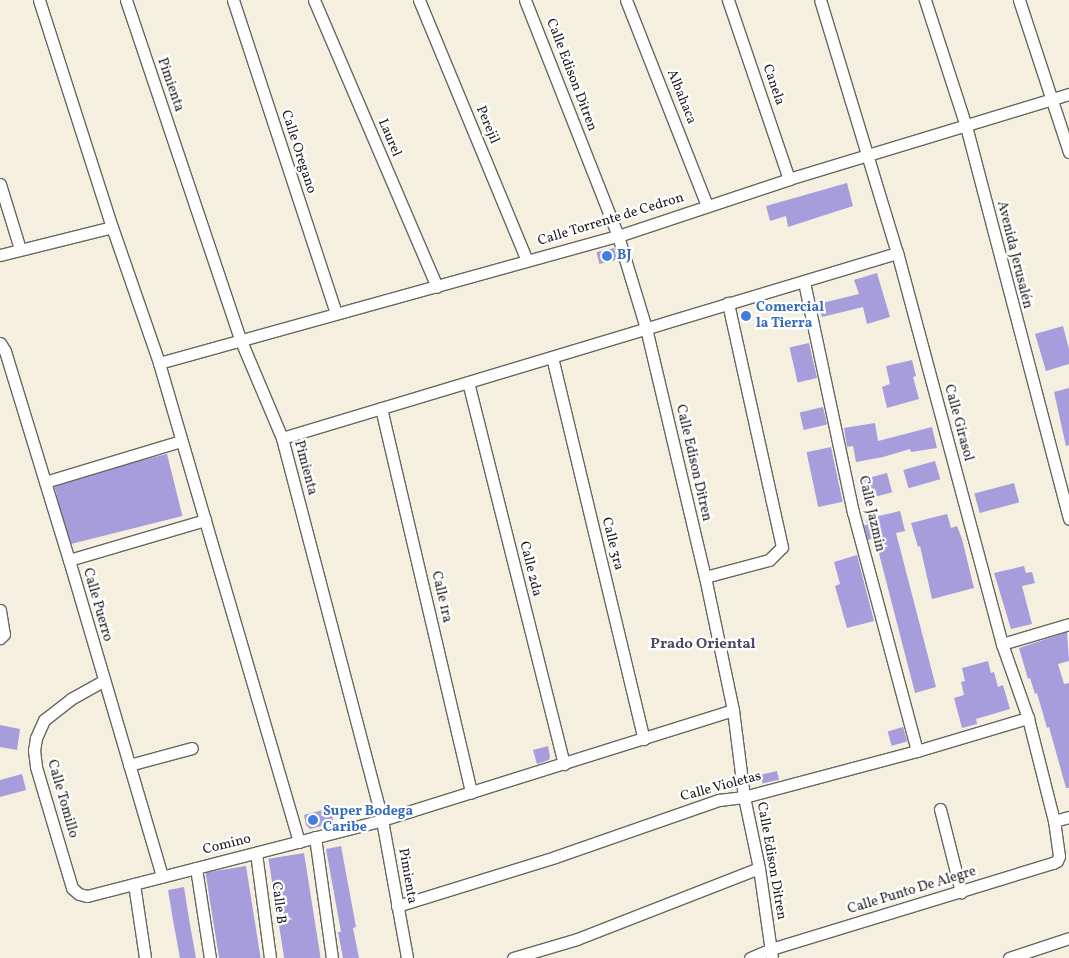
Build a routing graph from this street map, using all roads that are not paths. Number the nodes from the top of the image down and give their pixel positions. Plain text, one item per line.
1 (39, 0) edge
2 (126, 0) edge
3 (233, 0) edge
4 (314, 0) edge
5 (418, 0) edge
6 (525, 0) edge
7 (626, 0) edge
8 (728, 0) edge
9 (820, 0) edge
10 (925, 0) edge
11 (1019, 0) edge
12 (1069, 94) edge
13 (1053, 100) junction
14 (966, 126) junction
15 (1069, 152) edge
16 (869, 156) junction
17 (789, 179) junction
18 (0, 184) edge
19 (707, 206) junction
20 (112, 227) junction
21 (618, 236) junction
22 (20, 249) junction
23 (898, 253) junction
24 (0, 256) edge
25 (527, 261) junction
26 (804, 282) junction
27 (437, 287) junction
28 (728, 303) junction
29 (336, 314) junction
30 (646, 328) junction
31 (241, 342) junction
32 (0, 343) edge
33 (552, 356) junction
34 (159, 363) junction
35 (468, 382) junction
36 (381, 408) junction
37 (282, 438) junction
38 (181, 441) junction
39 (45, 482) junction
40 (1069, 519) edge
41 (205, 520) junction
42 (69, 560) junction
43 (705, 577) junction
44 (0, 610) edge
45 (1069, 624) edge
46 (0, 638) edge
47 (1002, 644) junction
48 (103, 681) junction
49 (733, 710) junction
50 (1028, 718) junction
51 (644, 739) junction
52 (192, 748) dead end
53 (917, 751) junction
54 (564, 764) junction
55 (128, 765) junction
56 (471, 793) junction
57 (744, 796) junction
58 (940, 809) dead end
59 (1069, 817) edge
60 (382, 820) junction
61 (1054, 821) junction
62 (315, 837) junction
63 (299, 842) junction
64 (256, 852) junction
65 (1059, 856) joint
66 (196, 868) junction
67 (759, 868) junction
68 (162, 877) junction
69 (134, 884) junction
70 (961, 892) junction
71 (79, 894) joint
72 (397, 906) junction
73 (1069, 938) edge
74 (771, 953) edge
75 (145, 958) edge
76 (210, 958) edge
77 (270, 958) edge
78 (332, 958) edge
79 (407, 958) edge
80 (513, 958) edge
81 (750, 958) edge
82 (1009, 958) edge

1 - 20 street
2 - 31 street, Pimienta
3 - 29 street, Calle Oregano
4 - 27 street, Laurel
5 - 25 street, Perejil
6 - 21 street, Calle Edison Ditren
7 - 19 street, Albahaca
8 - 17 street, Canela
9 - 16 street, Calle Girasol
10 - 14 street, Avenida Jerusalén
11 - 13 street
12 - 13 street, Calle Torrente de Cedron
13 - 14 street, Calle Torrente de Cedron
13 - 15 street
14 - 16 street, Calle Torrente de Cedron
14 - 40 street, Avenida Jerusalén
16 - 17 street, Calle Torrente de Cedron
16 - 23 street, Calle Girasol
17 - 19 street, Calle Torrente de Cedron
18 - 22 street
19 - 21 street, Calle Torrente de Cedron
20 - 22 street
20 - 34 street
21 - 25 street, Calle Torrente de Cedron
21 - 30 street, Calle Edison Ditren
22 - 24 street
23 - 26 street
23 - 47 street, Calle Girasol
25 - 27 street, Calle Torrente de Cedron
26 - 28 street
26 - 53 street, Calle Jazmin
27 - 29 street, Calle Torrente de Cedron
28 - 30 street
28 - 43 street
29 - 31 street, Calle Torrente de Cedron
30 - 33 street
30 - 43 street, Calle Edison Ditren
31 - 34 street, Calle Torrente de Cedron
31 - 37 street, Pimienta
32 - 39 street, Calle Puerro
33 - 35 street
33 - 51 street, Calle 3ra
34 - 38 street
35 - 36 street
35 - 54 street, Calle 2da
36 - 37 street
36 - 56 street, Calle 1ra
37 - 60 street, Pimienta
38 - 39 street
38 - 41 street
39 - 42 street, Calle Puerro
41 - 42 street
41 - 63 street
42 - 48 street, Calle Puerro
43 - 49 street, Calle Edison Ditren
44 - 46 street
45 - 47 street
47 - 50 street, Calle Girasol
48 - 55 street, Calle Puerro
48 - 71 street, Calle Tomillo
49 - 51 street, Comino
49 - 57 street, Calle Edison Ditren
50 - 53 street, Calle Violetas
50 - 61 street, Calle Girasol
51 - 54 street, Comino
52 - 55 street
53 - 57 street, Calle Violetas
54 - 56 street, Comino
55 - 68 street, Calle Puerro
56 - 60 street, Comino
57 - 67 street, Calle Edison Ditren
57 - 72 street, Calle Violetas
58 - 70 street
59 - 61 street
60 - 62 street, Comino
60 - 72 street, Pimienta
61 - 65 street, Calle Girasol
62 - 63 street, Comino
62 - 78 street
63 - 64 street, Comino
64 - 66 street, Comino
64 - 77 street, Calle B
65 - 70 street, Calle Punto De Alegre
66 - 68 street, Comino
66 - 76 street
67 - 74 street, Calle Edison Ditren
67 - 80 street
68 - 69 street, Comino
69 - 71 street, Comino
69 - 75 street
70 - 74 street, Calle Punto De Alegre
72 - 79 street, Pimienta
73 - 82 street
74 - 81 street, Calle Punto De Alegre

